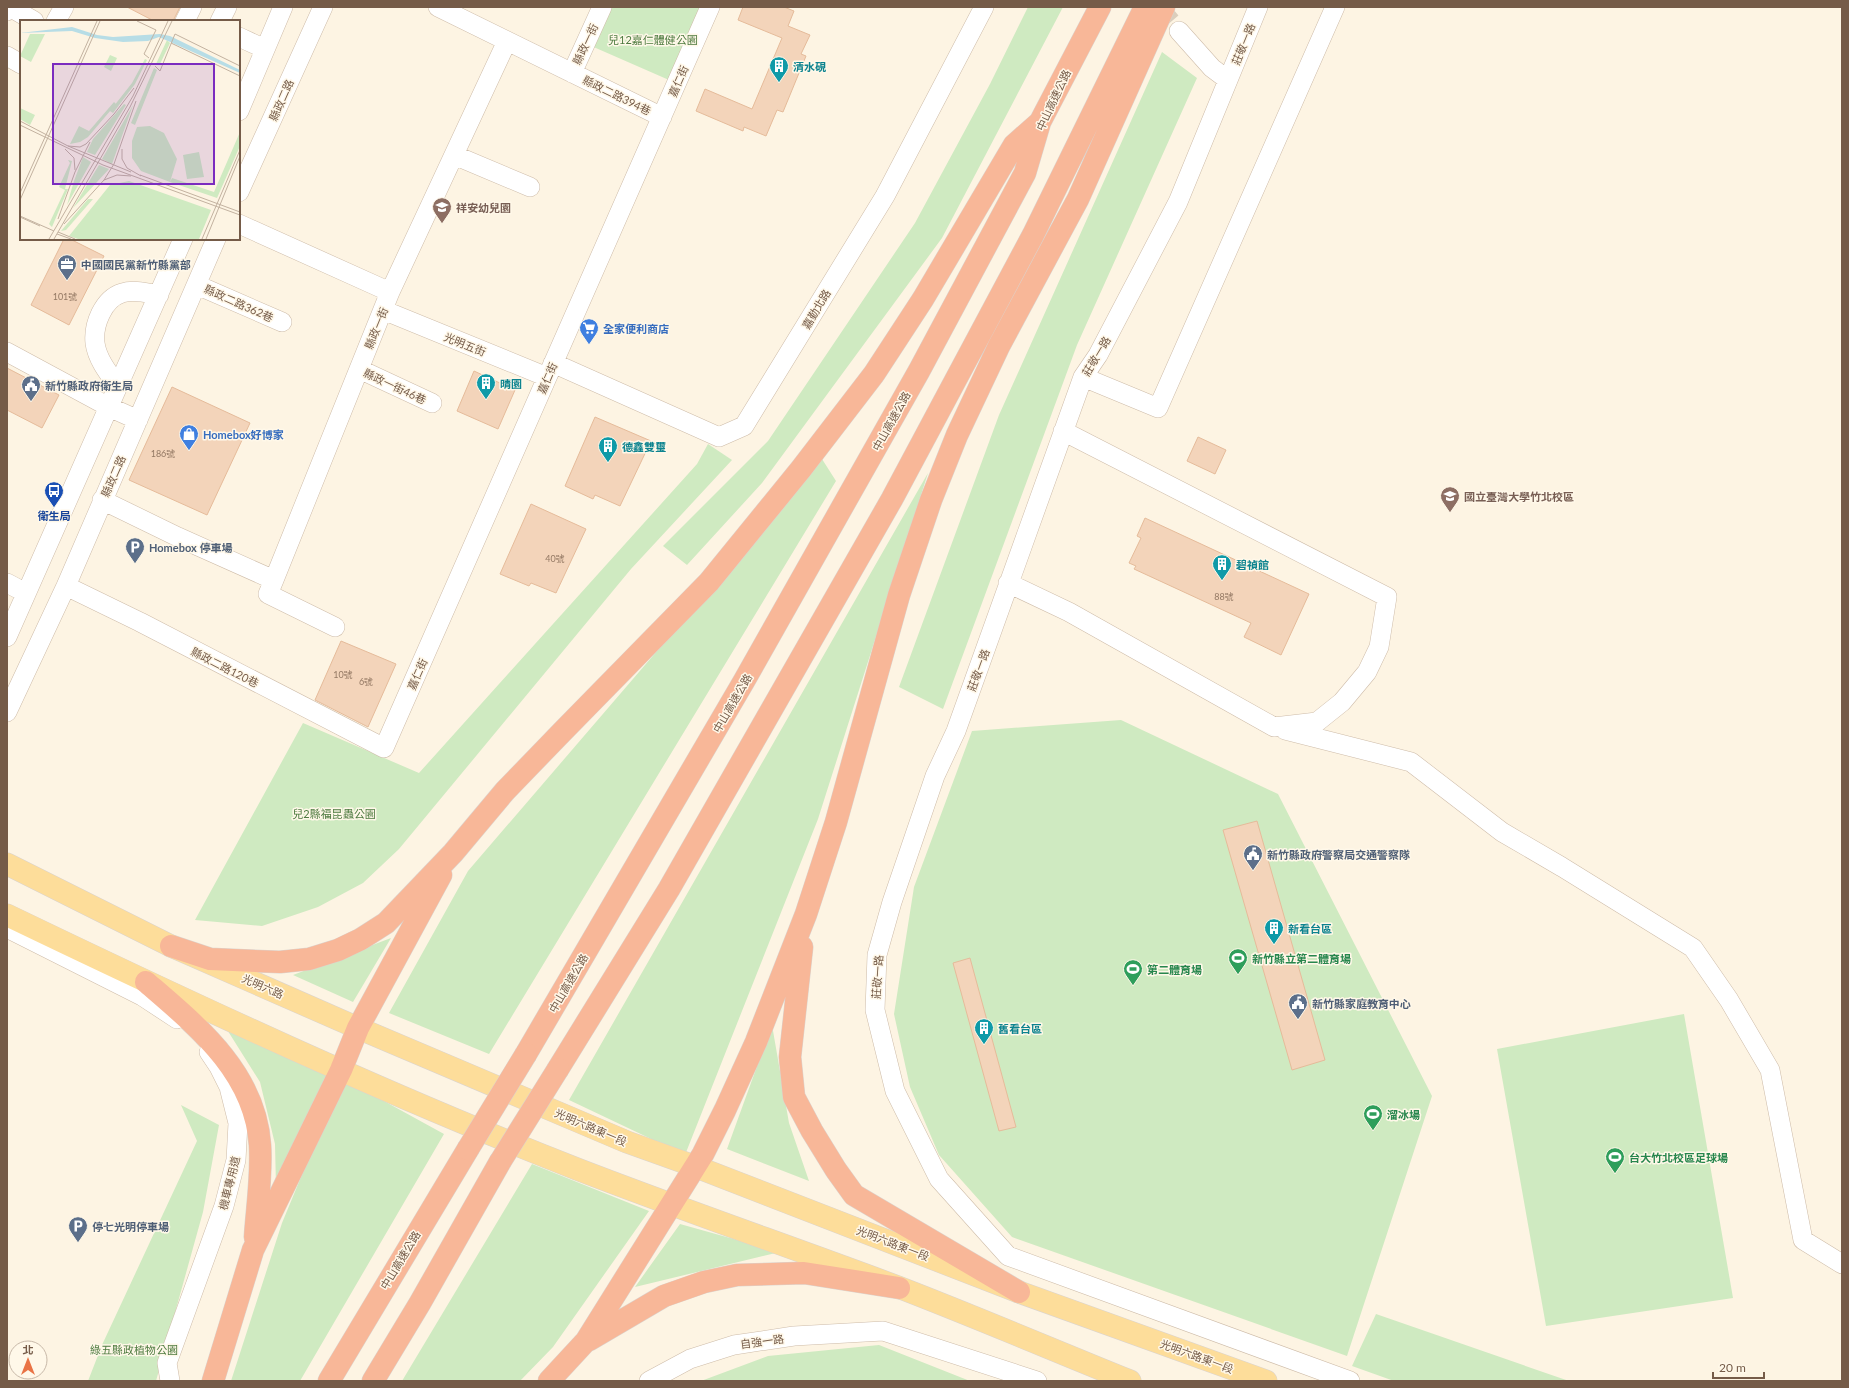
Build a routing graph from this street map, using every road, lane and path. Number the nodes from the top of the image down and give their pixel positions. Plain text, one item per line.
1 (64, 7) edge
2 (192, 7) edge
3 (227, 7) edge
4 (283, 7) edge
5 (323, 7) edge
6 (438, 7) edge
7 (602, 7) edge
8 (710, 7) edge
9 (984, 7) edge
10 (1100, 7) edge
11 (1145, 7) edge
12 (1164, 7) edge
13 (1258, 7) edge
14 (1336, 7) edge
15 (7, 12) edge
16 (32, 20) edge
17 (57, 20) edge
18 (186, 20) edge
19 (220, 20) edge
20 (1179, 31) tunnel mouth
21 (240, 37) edge
22 (507, 41) junction
23 (265, 49) junction
24 (7, 56) edge
25 (20, 63) edge
26 (572, 73) junction
27 (1228, 80) junction
28 (240, 109) edge
29 (662, 117) junction
30 (1040, 122) junction
31 (454, 155) junction
32 (530, 187) dead end
33 (240, 190) edge
34 (240, 224) edge
35 (183, 240) edge
36 (216, 240) edge
37 (197, 285) junction
38 (390, 292) junction
39 (159, 295) junction
40 (383, 310) junction
41 (282, 322) dead end
42 (7, 352) edge
43 (359, 369) junction
44 (550, 370) junction
45 (1083, 377) junction
46 (118, 386) junction
47 (432, 403) dead end
48 (109, 407) junction
49 (138, 420) junction
50 (1063, 431) junction
51 (102, 500) junction
52 (274, 580) junction
53 (7, 583) edge
54 (1008, 583) junction
55 (66, 586) junction
56 (26, 594) junction
57 (335, 627) dead end
58 (7, 638) edge
59 (7, 712) edge
60 (1274, 727) junction
61 (384, 748) joint
62 (453, 853) junction
63 (7, 864) edge
64 (806, 914) junction
65 (7, 916) edge
66 (7, 928) edge
67 (171, 946) junction
68 (146, 982) junction
69 (358, 1028) junction
70 (341, 1070) junction
71 (523, 1099) joint
72 (694, 1166) junction
73 (671, 1204) junction
74 (254, 1250) junction
75 (1842, 1264) edge
76 (899, 1288) junction
77 (1020, 1292) junction
78 (586, 1341) junction
79 (170, 1381) edge
80 (213, 1381) edge
81 (328, 1381) edge
82 (373, 1381) edge
83 (549, 1381) edge
84 (649, 1381) edge
85 (1037, 1381) edge
86 (1130, 1381) edge
87 (1266, 1381) edge
88 (1350, 1381) edge

1 - 17 street
2 - 18 street
3 - 19 street
4 - 23 street
5 - 33 street, 縣政二路
6 - 22 street
7 - 26 street, 縣政一街
8 - 29 street, 嘉仁街
9 - 44 street, 嘉勤北路
10 - 30 highway, 中山高速公路
11 - 82 highway, bridge
12 - 64 highway
13 - 27 street, 莊敬一路
14 - 45 street
15 - 16 street
20 - 27 street, 莊敬一路
21 - 23 street
22 - 26 street, 縣政一街
22 - 31 street, 縣政一街
23 - 28 street
24 - 25 street
26 - 29 street, 縣政二路394巷
27 - 45 street, 莊敬一路
29 - 44 street, 嘉仁街
30 - 62 highway
30 - 81 highway, 中山高速公路, bridge
31 - 32 street
31 - 38 street, 縣政一街
34 - 38 street
35 - 39 street
36 - 37 street, 縣政二路
37 - 41 street, 縣政二路362巷
37 - 49 street, 縣政二路
38 - 40 street, 縣政一街
39 - 46 street
39 - 46 street
40 - 43 street, 縣政一街
40 - 44 street, 光明五街
42 - 48 street
43 - 47 street, 縣政一街46巷
43 - 52 street, 縣政一街
44 - 61 street, 嘉仁街
45 - 50 street, 莊敬一路
46 - 48 street
48 - 49 street
48 - 56 street
49 - 51 street, 縣政二路
50 - 54 street, 莊敬一路
50 - 60 street
51 - 52 street
51 - 55 street, 縣政二路
52 - 57 street, 縣政一街
53 - 56 street
54 - 60 street
54 - 88 street, 莊敬一路
55 - 59 street, 縣政二路
55 - 61 street, 縣政二路120巷
56 - 58 street
60 - 75 street
62 - 67 highway
62 - 69 highway
63 - 67 main road, 光明六路
64 - 72 highway
64 - 77 highway
65 - 68 main road
66 - 79 street, 機車專用道
67 - 69 main road, 光明六路
68 - 70 main road
68 - 74 highway
69 - 70 highway
69 - 71 main road, 光明六路
70 - 73 main road
70 - 74 highway
71 - 72 main road, 光明六路東一段
72 - 73 highway
72 - 77 main road, 光明六路東一段
73 - 76 main road
73 - 78 highway
74 - 80 highway
76 - 78 highway
76 - 86 main road
77 - 87 main road, 光明六路東一段
78 - 83 highway
84 - 85 street, 自強一路

